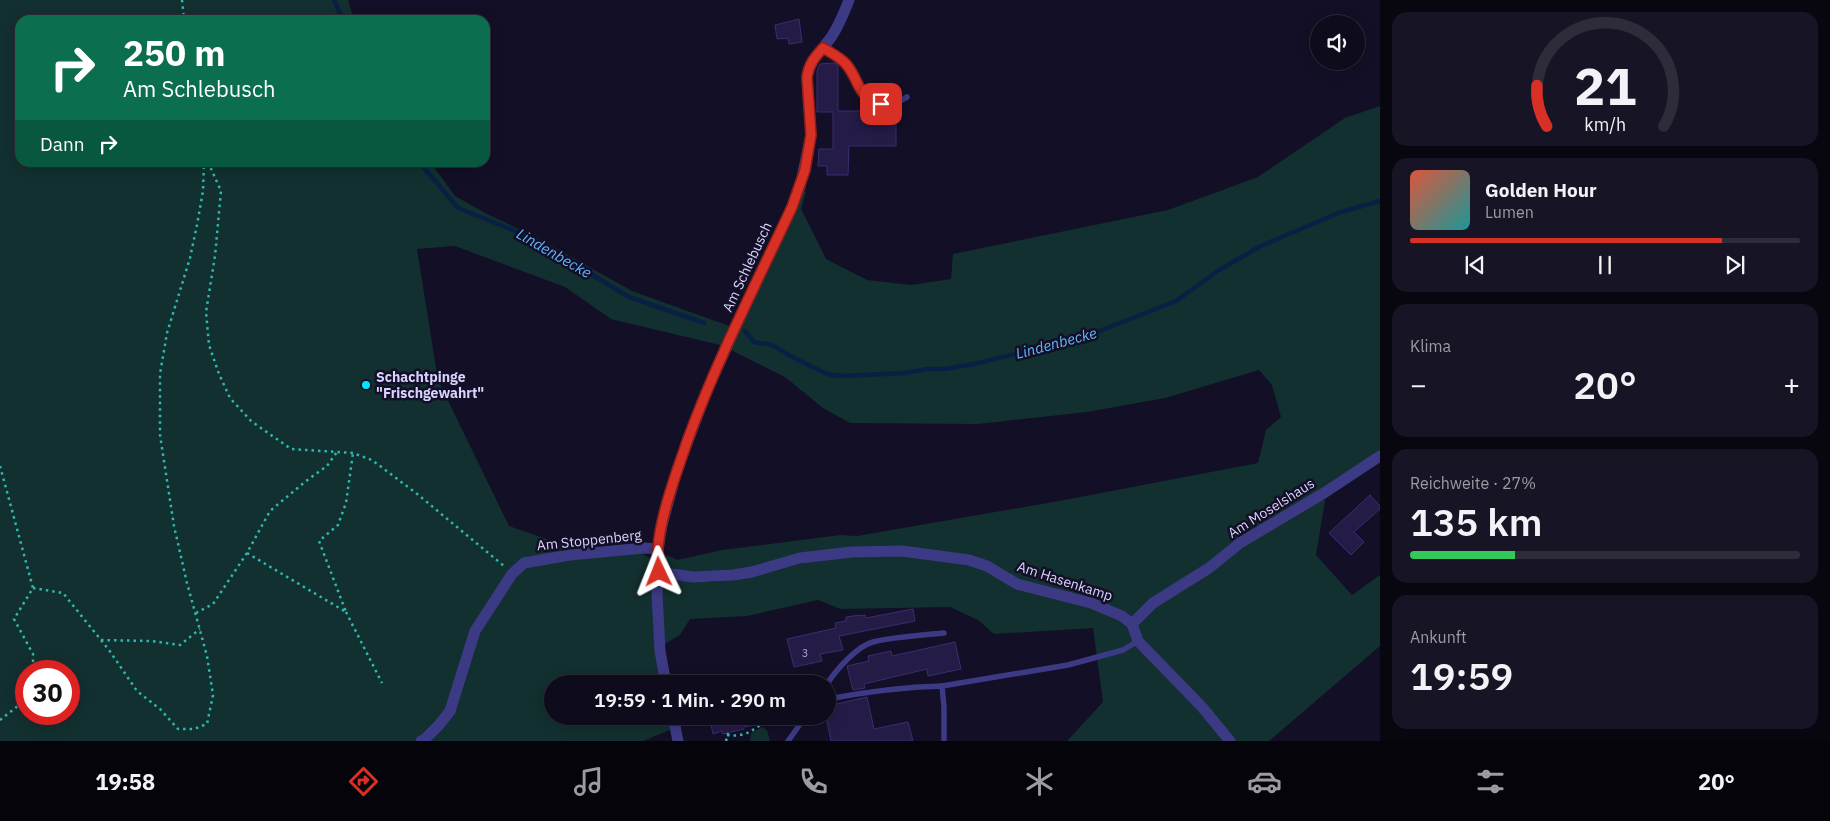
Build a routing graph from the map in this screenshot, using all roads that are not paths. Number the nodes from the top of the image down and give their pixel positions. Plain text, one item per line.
1 (849, 0) edge
2 (823, 48) junction
3 (907, 97) dead end
4 (1380, 456) edge
5 (658, 548) junction
6 (659, 572) junction
7 (1132, 624) junction
8 (944, 632) dead end
9 (1138, 641) junction
10 (664, 675) edge
11 (832, 675) edge
12 (942, 686) junction
13 (836, 698) edge
14 (675, 725) edge
15 (800, 725) edge
16 (421, 741) edge
17 (678, 741) edge
18 (788, 741) edge
19 (944, 741) edge
20 (1230, 741) edge

1 - 2 street, Am Schlebusch
2 - 3 lane
2 - 5 street, Am Schlebusch
4 - 7 street, Am Moselshaus
5 - 6 street, Am Schlebusch
5 - 16 street, Am Stoppenberg
6 - 7 street, Am Hasenkamp
6 - 10 street, Am Schlebusch
7 - 9 street
8 - 11 lane
9 - 12 lane
9 - 20 street
12 - 13 lane
12 - 19 lane
14 - 17 street
15 - 18 lane

